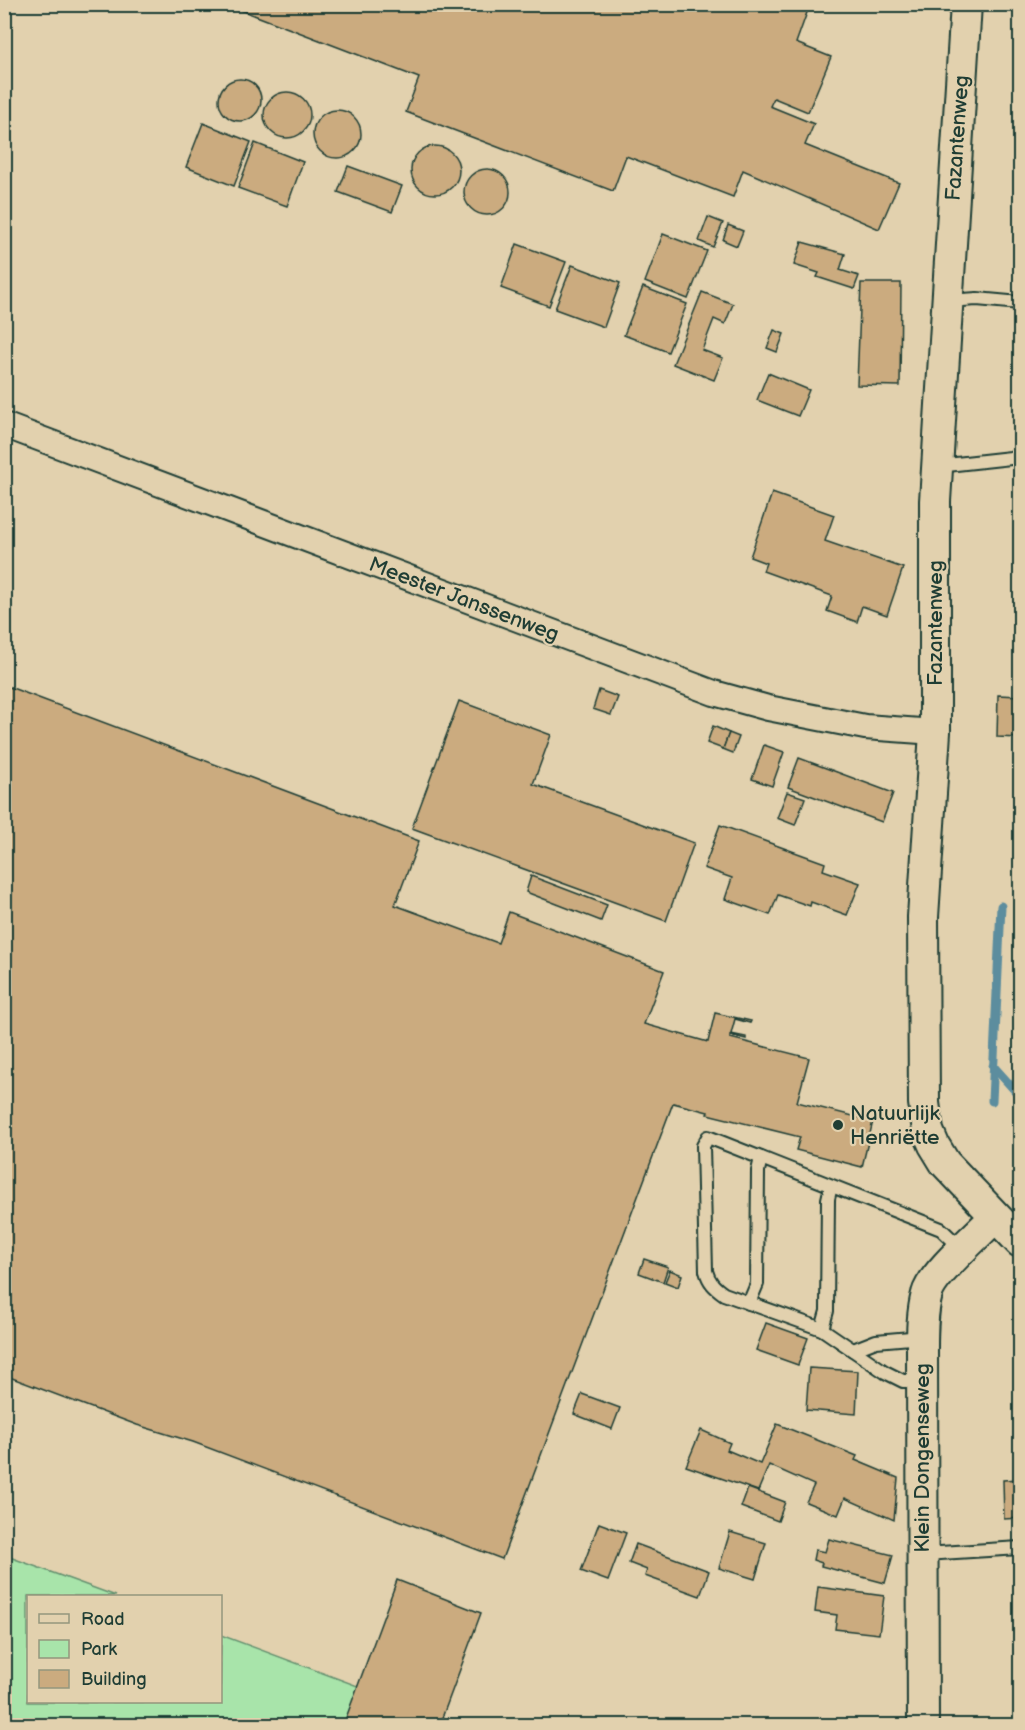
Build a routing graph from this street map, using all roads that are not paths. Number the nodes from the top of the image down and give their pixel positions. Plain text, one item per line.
1 (966, 4) edge
2 (947, 302) junction
3 (1020, 303) edge
4 (4, 425) edge
5 (1020, 457) edge
6 (937, 467) junction
7 (935, 732) junction
8 (761, 1158) junction
9 (831, 1186) junction
10 (995, 1217) junction
11 (1020, 1242) edge
12 (963, 1250) junction
13 (749, 1304) junction
14 (822, 1329) junction
15 (922, 1337) junction
16 (853, 1350) junction
17 (922, 1381) junction
18 (1020, 1548) edge
19 (922, 1554) junction
20 (923, 1725) edge

1 - 2 street, Fazantenweg
2 - 3 lane
2 - 6 street, Fazantenweg
4 - 7 street, Meester Janssenweg
5 - 6 lane
6 - 7 street, Fazantenweg
7 - 10 street, Fazantenweg
8 - 9 lane
8 - 13 lane
8 - 13 lane
9 - 12 lane
9 - 14 lane
10 - 11 street, Fazantenweg
10 - 12 street, Klein Dongenseweg
12 - 15 street, Klein Dongenseweg
13 - 14 lane
14 - 16 lane
15 - 16 lane
15 - 17 street, Klein Dongenseweg
16 - 17 lane
17 - 19 street, Klein Dongenseweg
18 - 19 lane
19 - 20 street, Klein Dongenseweg

